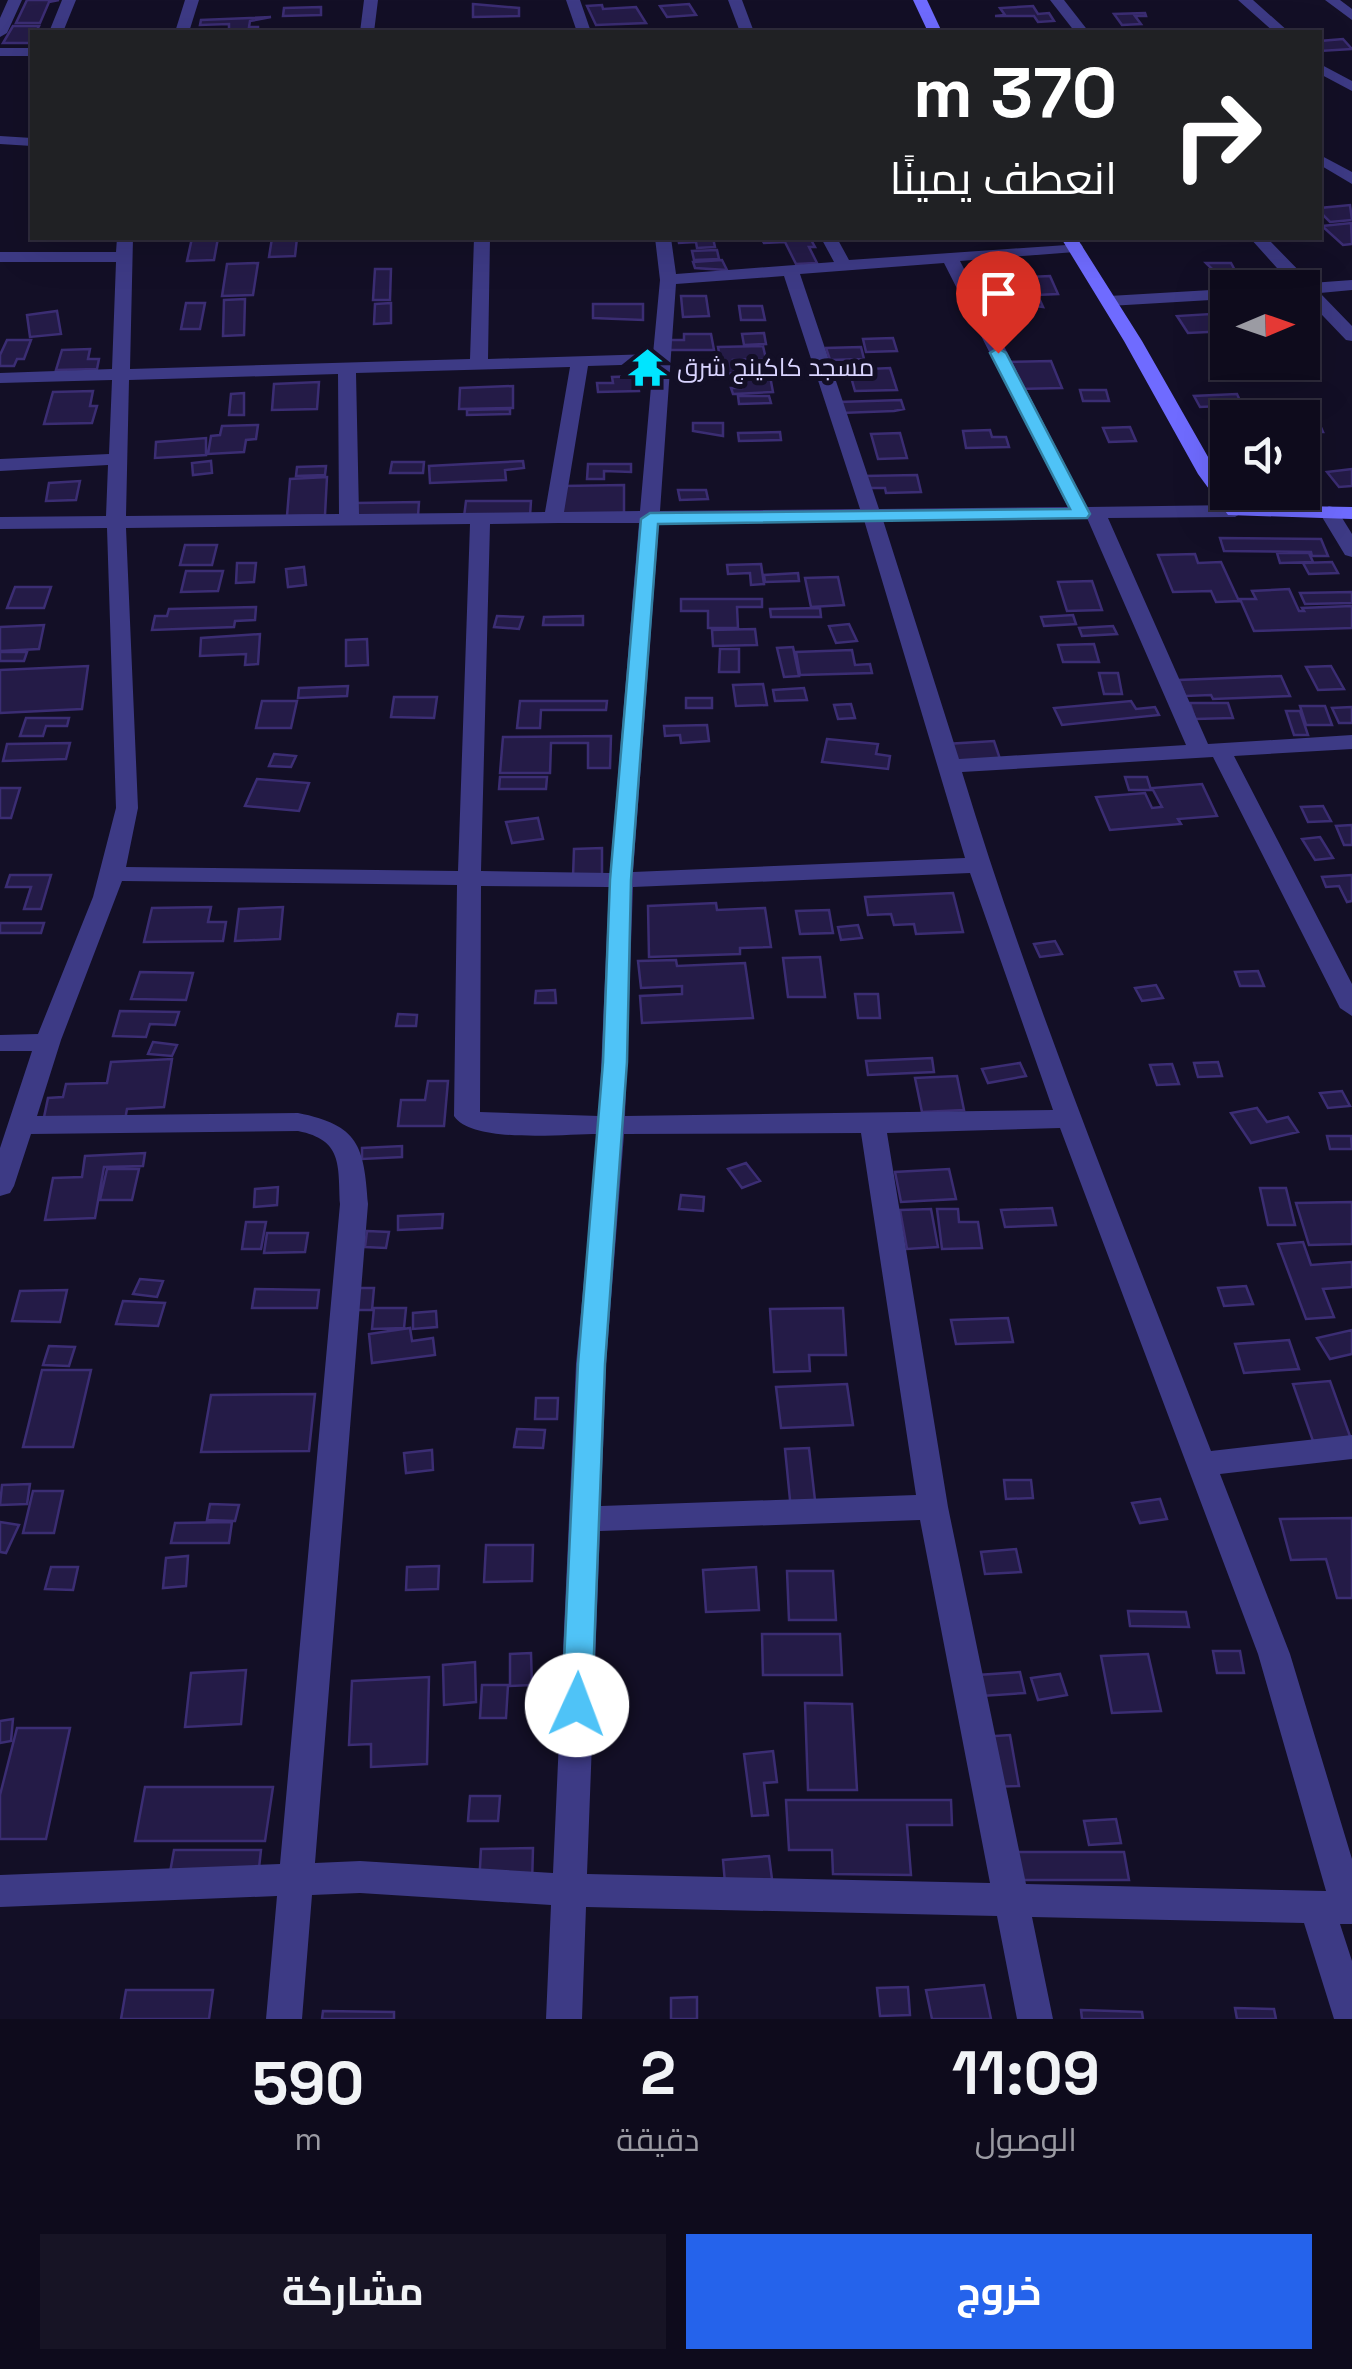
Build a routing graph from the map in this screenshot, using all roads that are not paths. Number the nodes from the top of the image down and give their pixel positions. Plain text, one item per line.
1 (15, 0) edge
2 (69, 0) edge
3 (192, 0) edge
4 (371, 0) edge
5 (573, 0) edge
6 (735, 0) edge
7 (920, 0) edge
8 (1057, 0) edge
9 (1246, 0) edge
10 (1332, 0) edge
11 (1352, 16) edge
12 (1, 26) edge
13 (57, 30) edge
14 (183, 30) edge
15 (367, 30) edge
16 (583, 30) edge
17 (746, 30) edge
18 (933, 30) edge
19 (1080, 30) edge
20 (1280, 30) edge
21 (0, 52) edge
22 (30, 52) edge
23 (1322, 69) edge
24 (1352, 86) edge
25 (0, 140) edge
26 (30, 140) edge
27 (1352, 154) edge
28 (1322, 159) edge
29 (1322, 160) edge
30 (1352, 179) edge
31 (482, 240) edge
32 (664, 240) edge
33 (831, 240) edge
34 (1260, 240) edge
35 (1072, 242) edge
36 (125, 248) edge
37 (949, 256) junction
38 (0, 257) edge
39 (843, 264) junction
40 (790, 269) junction
41 (1289, 270) edge
42 (668, 280) junction
43 (1352, 285) edge
44 (1320, 287) edge
45 (1210, 295) edge
46 (1110, 301) junction
47 (1320, 303) edge
48 (1352, 336) edge
49 (662, 359) junction
50 (580, 360) junction
51 (479, 362) junction
52 (347, 366) junction
53 (121, 374) junction
54 (0, 378) edge
55 (118, 459) junction
56 (0, 465) edge
57 (1235, 511) junction
58 (1330, 512) junction
59 (1352, 513) edge
60 (1089, 514) junction
61 (872, 517) junction
62 (553, 519) junction
63 (650, 519) junction
64 (349, 520) junction
65 (480, 520) junction
66 (116, 521) junction
67 (0, 523) edge
68 (1352, 551) edge
69 (1352, 742) edge
70 (1209, 749) junction
71 (949, 766) junction
72 (979, 865) junction
73 (113, 874) junction
74 (468, 878) junction
75 (621, 880) junction
76 (1352, 1008) edge
77 (47, 1042) junction
78 (0, 1044) edge
79 (1070, 1120) junction
80 (22, 1125) junction
81 (612, 1126) junction
82 (873, 1126) junction
83 (0, 1186) edge
84 (1352, 1447) edge
85 (1200, 1464) junction
86 (932, 1507) junction
87 (584, 1519) junction
88 (298, 1881) junction
89 (569, 1890) junction
90 (0, 1891) edge
91 (1008, 1898) junction
92 (1339, 1908) edge
93 (284, 2019) edge
94 (564, 2019) edge
95 (1035, 2019) edge
96 (1352, 2019) edge

1 - 12 street
2 - 13 street
3 - 14 street
4 - 15 street
5 - 16 street
6 - 17 street
7 - 18 street
8 - 19 street
9 - 20 street
10 - 11 street
21 - 22 street
23 - 24 street
25 - 26 street
27 - 28 street
29 - 30 street
31 - 51 street
32 - 42 street
33 - 39 street
34 - 41 street
35 - 37 street
35 - 46 street
36 - 38 street
36 - 53 street
37 - 39 street
37 - 60 street
39 - 40 street
40 - 42 street
40 - 61 street
42 - 49 street
43 - 44 street
45 - 46 street
46 - 57 street
47 - 48 street
49 - 50 street
49 - 63 street
50 - 51 street
50 - 62 street
51 - 52 street
52 - 53 street
52 - 64 street
53 - 54 street
53 - 55 street
55 - 56 street
55 - 66 street
57 - 58 street
57 - 60 street
58 - 59 street
58 - 68 street
60 - 61 street
60 - 70 street
61 - 63 street
61 - 71 street
62 - 63 street
62 - 65 street
63 - 75 street
64 - 65 street
64 - 66 street
65 - 74 street
66 - 67 street
66 - 73 street
69 - 70 street
70 - 71 street
70 - 76 street
71 - 72 street
72 - 75 street
72 - 79 street
73 - 74 street
73 - 77 street
74 - 75 street
74 - 81 street
75 - 81 street
77 - 78 street
77 - 80 street
79 - 82 street
79 - 85 street
80 - 83 street
80 - 88 street
81 - 82 street
81 - 87 street
82 - 86 street
84 - 85 street
85 - 92 street
86 - 87 street
86 - 91 street
87 - 89 street
88 - 89 street
88 - 90 street
88 - 93 street
89 - 91 street
89 - 94 street
91 - 92 street
91 - 95 street
92 - 96 street

